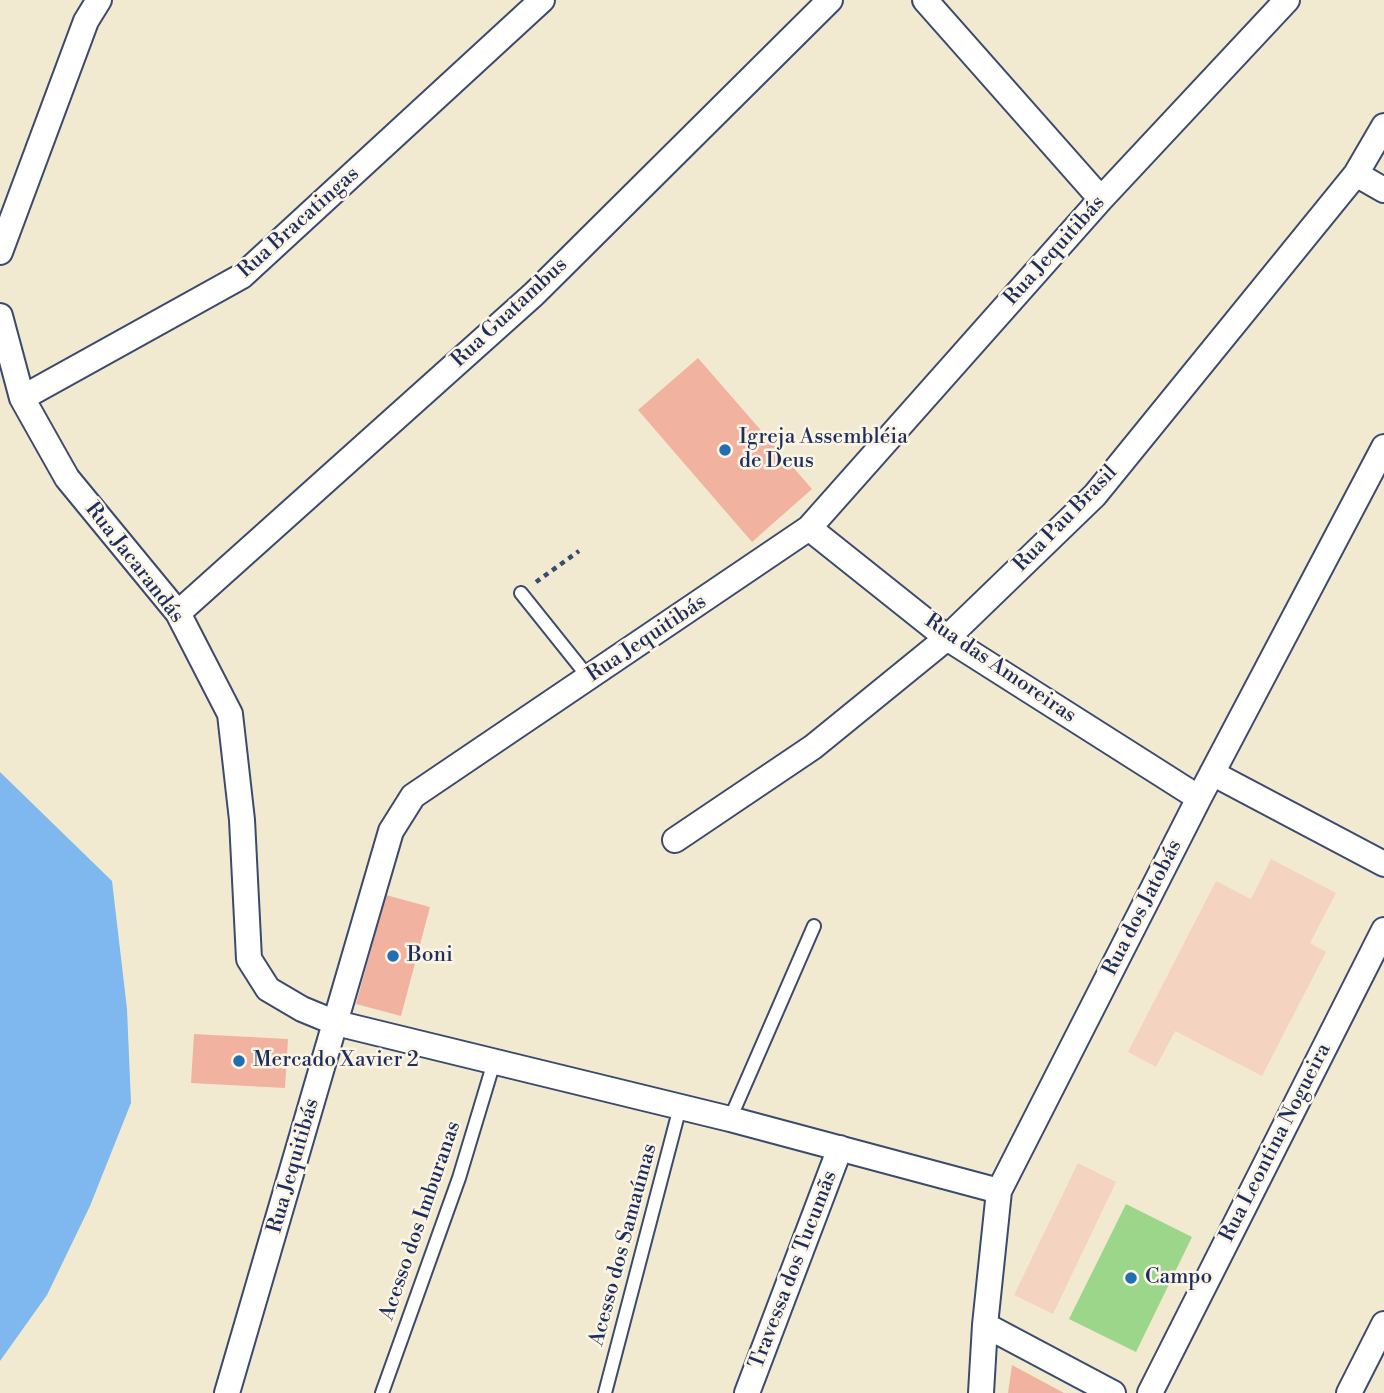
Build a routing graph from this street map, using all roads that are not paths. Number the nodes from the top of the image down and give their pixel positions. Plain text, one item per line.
1 (99, 0) edge
2 (542, 0) edge
3 (830, 0) edge
4 (925, 0) edge
5 (1287, 0) edge
6 (1384, 126) edge
7 (1356, 174) junction
8 (1384, 190) edge
9 (1101, 199) junction
10 (0, 252) edge
11 (0, 316) edge
12 (22, 398) junction
13 (1384, 447) edge
14 (809, 528) junction
15 (521, 593) road end
16 (178, 613) junction
17 (947, 638) junction
18 (589, 678) junction
19 (1212, 773) junction
20 (1199, 798) junction
21 (675, 839) dead end
22 (1384, 864) edge
23 (814, 926) dead end
24 (1384, 930) edge
25 (336, 1023) junction
26 (494, 1062) junction
27 (680, 1107) junction
28 (730, 1119) junction
29 (840, 1148) junction
30 (999, 1191) junction
31 (1384, 1324) edge
32 (985, 1325) junction
33 (227, 1393) edge
34 (382, 1393) edge
35 (605, 1393) edge
36 (747, 1393) edge
37 (981, 1393) edge
38 (1113, 1393) edge
39 (1150, 1393) edge
40 (1349, 1393) edge

1 - 10 street
2 - 12 street, Rua Bracatingas
3 - 16 street, Rua Guatambus
4 - 9 street
5 - 9 street, Rua Jequitibás
6 - 7 street, Rua Pau Brasil
7 - 8 street
7 - 17 street, Rua Pau Brasil
9 - 14 street, Rua Jequitibás
11 - 12 street, Rua Jacarandás
12 - 16 street, Rua Jacarandás
13 - 19 street, Rua dos Jatobás
14 - 17 street, Rua das Amoreiras
14 - 18 street, Rua Jequitibás
15 - 18 lane
16 - 25 street, Rua Jacarandás
17 - 20 street, Rua das Amoreiras
17 - 21 street, Rua Pau Brasil
18 - 25 street, Rua Jequitibás
19 - 20 street, Rua dos Jatobás
19 - 22 street
20 - 30 street, Rua dos Jatobás
23 - 28 lane
24 - 39 street, Rua Leontina Nogueira
25 - 26 street, Rua Jacarandás
25 - 33 street, Rua Jequitibás
26 - 27 street, Rua Jacarandás
26 - 34 lane, Acesso dos Imburanas
27 - 28 street, Rua Jacarandás
27 - 35 lane, Acesso dos Samaúmas
28 - 29 street, Rua Jacarandás
29 - 30 street, Rua Jacarandás
29 - 36 street, Travessa dos Tucumãs
30 - 32 street, Rua dos Jatobás
31 - 40 street
32 - 37 street, Rua dos Jatobás
32 - 38 street

